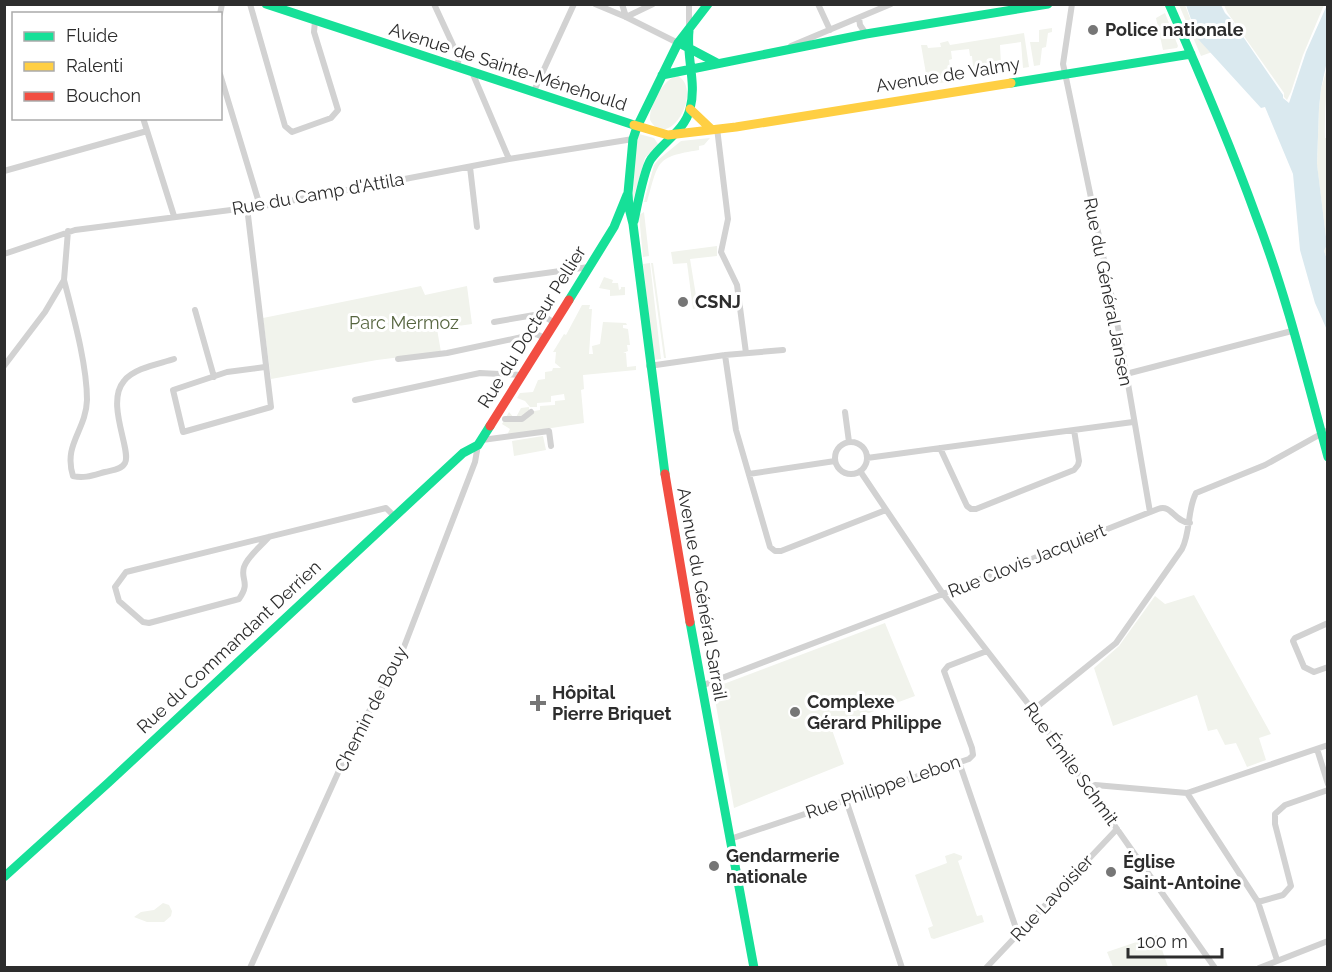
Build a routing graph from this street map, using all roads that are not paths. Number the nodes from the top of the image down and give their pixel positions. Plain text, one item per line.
1 (250, 4) edge
2 (266, 4) edge
3 (434, 4) edge
4 (574, 4) edge
5 (595, 4) edge
6 (622, 4) edge
7 (653, 4) edge
8 (689, 4) edge
9 (708, 4) edge
10 (818, 4) edge
11 (891, 4) edge
12 (1048, 4) edge
13 (1071, 4) edge
14 (1169, 4) edge
15 (626, 17) junction
16 (859, 18) junction
17 (315, 21) junction
18 (830, 30) junction
19 (689, 31) junction
20 (866, 34) junction
21 (682, 45) junction
22 (779, 51) junction
23 (1191, 54) junction
24 (717, 63) junction
25 (457, 68) junction
26 (694, 71) junction
27 (472, 72) junction
28 (1065, 73) junction
29 (662, 75) junction
30 (222, 82) edge
31 (533, 93) junction
32 (690, 109) junction
33 (144, 120) edge
34 (637, 127) junction
35 (714, 128) junction
36 (147, 131) junction
37 (675, 135) junction
38 (633, 139) junction
39 (509, 159) junction
40 (470, 167) junction
41 (4, 171) edge
42 (628, 193) junction
43 (260, 206) junction
44 (247, 207) junction
45 (632, 208) junction
46 (174, 216) junction
47 (477, 227) dead end
48 (614, 227) junction
49 (68, 231) junction
50 (5, 252) edge
51 (589, 267) junction
52 (64, 280) junction
53 (496, 280) dead end
54 (195, 310) dead end
55 (494, 322) dead end
56 (555, 323) junction
57 (1293, 331) junction
58 (545, 338) junction
59 (783, 350) dead end
60 (746, 353) junction
61 (725, 355) junction
62 (174, 359) dead end
63 (398, 359) dead end
64 (4, 366) edge
65 (649, 366) junction
66 (265, 367) junction
67 (1126, 374) junction
68 (522, 375) junction
69 (214, 377) junction
70 (355, 400) dead end
71 (531, 412) dead end
72 (845, 412) dead end
73 (505, 419) dead end
74 (1133, 422) junction
75 (1074, 430) junction
76 (1324, 431) edge
77 (480, 442) junction
78 (849, 442) junction
79 (551, 446) dead end
80 (940, 448) junction
81 (1328, 457) edge
82 (867, 458) junction
83 (835, 461) junction
84 (860, 471) junction
85 (749, 474) junction
86 (886, 510) junction
87 (1149, 512) junction
88 (394, 516) junction
89 (1190, 523) junction
90 (269, 537) junction
91 (943, 594) junction
92 (1328, 623) edge
93 (987, 651) junction
94 (1328, 667) edge
95 (701, 686) junction
96 (1033, 710) junction
97 (1328, 745) edge
98 (1317, 749) junction
99 (959, 762) junction
100 (1328, 783) edge
101 (1088, 789) junction
102 (1328, 790) edge
103 (1187, 793) junction
104 (846, 800) junction
105 (1117, 829) junction
106 (730, 839) junction
107 (4, 876) edge
108 (1258, 902) junction
109 (1018, 934) junction
110 (1328, 941) edge
111 (1277, 960) junction
112 (250, 968) edge
113 (754, 968) edge
114 (902, 968) edge
115 (986, 968) edge
116 (1215, 968) edge
117 (1259, 968) edge

1 - 17 street
2 - 17 main road, Avenue de Sainte-Ménehould
3 - 25 street
4 - 31 street
5 - 15 street
6 - 15 street
7 - 15 street
8 - 19 street
9 - 19 main road
10 - 18 street
11 - 16 street
12 - 20 main road
13 - 28 street, Rue du Général Jansen
14 - 23 main road
15 - 21 street
16 - 18 street
16 - 20 street
17 - 25 main road, Avenue de Sainte-Ménehould
18 - 22 street
19 - 21 main road
20 - 22 main road
21 - 24 main road
21 - 26 main road
21 - 29 main road
22 - 24 main road
23 - 28 main road, Avenue de Valmy
23 - 57 main road
24 - 26 main road
25 - 27 main road, Avenue de Sainte-Ménehould
26 - 29 main road
26 - 32 main road
27 - 31 main road, Avenue de Sainte-Ménehould
27 - 39 street
28 - 35 main road, Avenue de Valmy
28 - 67 street, Rue du Général Jansen
29 - 34 main road
30 - 43 street
31 - 34 main road, Avenue de Sainte-Ménehould
32 - 35 main road
32 - 37 main road
33 - 36 street
34 - 37 main road, Avenue de Sainte-Ménehould
34 - 38 main road
35 - 37 main road, Avenue de Valmy
35 - 60 street
36 - 41 street
36 - 46 street
37 - 45 main road
38 - 39 street, Rue du Camp d'Attila
38 - 42 main road
39 - 40 street, Rue du Camp d'Attila
40 - 43 street, Rue du Camp d'Attila
40 - 47 street
42 - 45 main road
42 - 48 main road, Rue du Docteur Pellier
43 - 44 street, Rue du Camp d'Attila
44 - 46 street, Rue du Camp d'Attila
44 - 66 street
45 - 48 main road, Rue du Docteur Pellier
45 - 65 main road, Avenue du Général Sarrail
46 - 49 street, Rue du Camp d'Attila
48 - 51 main road, Rue du Docteur Pellier
49 - 50 street, Rue du Camp d'Attila
49 - 52 street
51 - 53 street
51 - 56 main road, Rue du Docteur Pellier
52 - 62 street
52 - 64 street
54 - 69 street
55 - 56 street
56 - 58 main road, Rue du Docteur Pellier
57 - 67 street
57 - 76 main road
58 - 63 street
58 - 68 main road, Rue du Docteur Pellier
59 - 60 street
60 - 61 street
61 - 65 street
61 - 85 street
65 - 95 main road, Avenue du Général Sarrail
66 - 69 street
66 - 69 street
67 - 74 street, Rue du Général Jansen
68 - 70 street
68 - 77 main road, Rue du Docteur Pellier
71 - 73 street
72 - 78 street
74 - 75 street
74 - 87 street, Rue du Général Jansen
75 - 80 street
75 - 80 street
76 - 81 main road
76 - 89 street
77 - 79 street
77 - 88 main road, Rue du Commandant Derrien
77 - 112 street, Chemin de Bouy
78 - 82 street
78 - 83 street
80 - 82 street
82 - 84 street
83 - 84 street
83 - 85 street
84 - 86 street, Rue Émile Schmit
85 - 86 street
86 - 91 street, Rue Émile Schmit
87 - 89 street
87 - 91 street, Rue Clovis Jacquiert
88 - 90 street
88 - 107 main road, Rue du Commandant Derrien
89 - 96 street
90 - 90 street
91 - 93 street, Rue Émile Schmit
91 - 95 street, Rue Clovis Jacquiert
92 - 94 street
93 - 96 street, Rue Émile Schmit
93 - 99 street, Rue Philippe Lebon
95 - 106 main road, Avenue du Général Sarrail
96 - 101 street, Rue Émile Schmit
97 - 98 street
98 - 100 street
98 - 103 street
99 - 104 street, Rue Philippe Lebon
99 - 109 street
101 - 103 street
101 - 105 street, Rue Émile Schmit
102 - 108 street
103 - 108 street
104 - 106 street, Rue Philippe Lebon
104 - 114 street
105 - 109 street, Rue Lavoisier
105 - 116 street, Rue Émile Schmit
106 - 113 main road, Avenue du Général Sarrail
108 - 111 street
109 - 115 street, Rue Lavoisier
110 - 111 street
111 - 117 street

